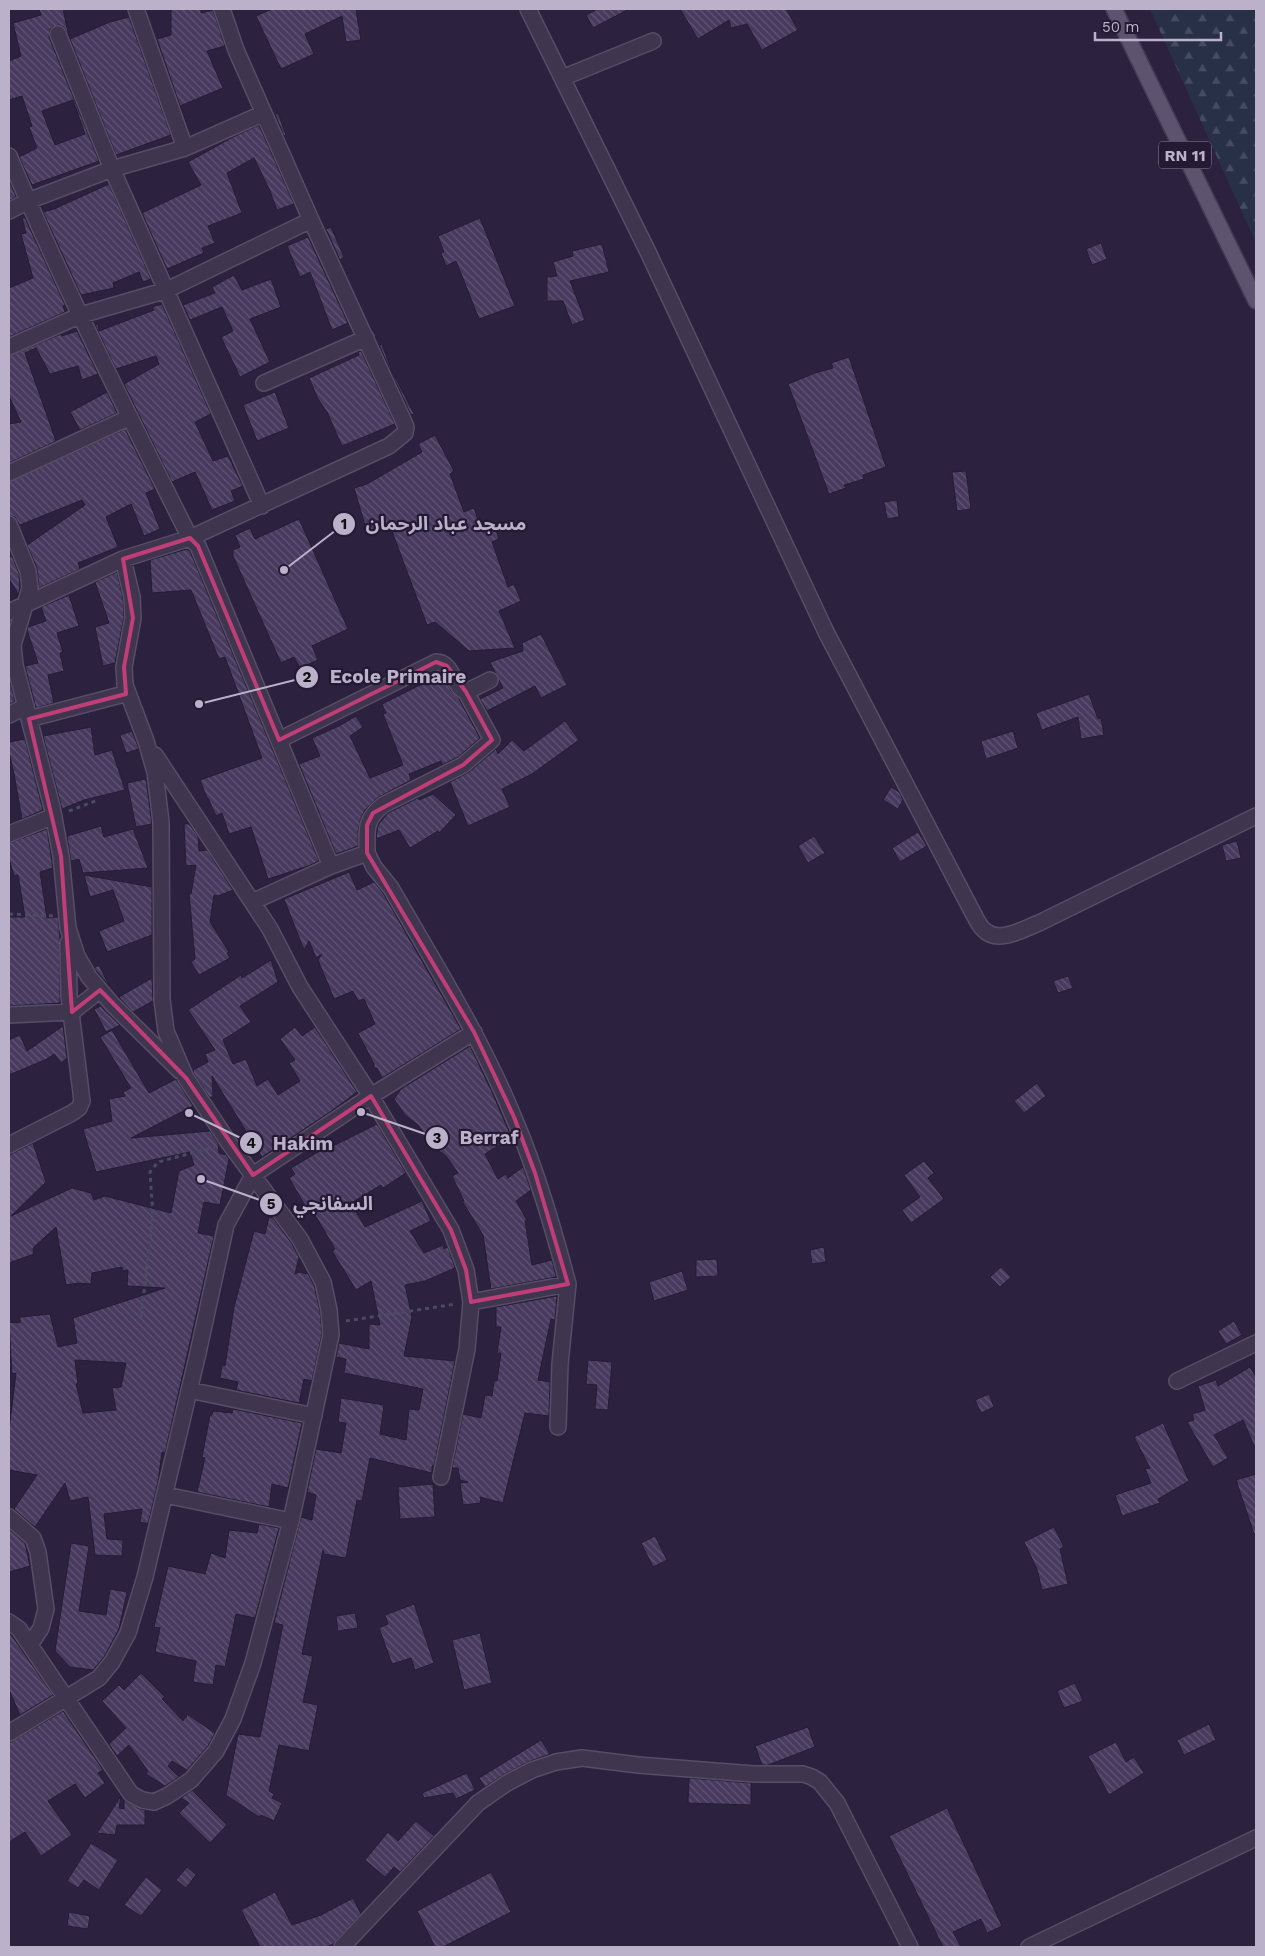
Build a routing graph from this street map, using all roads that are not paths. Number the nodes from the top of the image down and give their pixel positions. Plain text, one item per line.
1 (136, 9) edge
2 (222, 9) edge
3 (528, 9) edge
4 (1114, 9) edge
5 (58, 34) dead end
6 (653, 41) dead end
7 (562, 78) junction
8 (264, 113) junction
9 (185, 148) junction
10 (9, 156) edge
11 (112, 168) junction
12 (28, 201) junction
13 (9, 211) edge
14 (311, 220) junction
15 (167, 290) junction
16 (1256, 301) edge
17 (82, 315) junction
18 (366, 338) junction
19 (9, 348) edge
20 (264, 383) dead end
21 (130, 417) junction
22 (9, 473) edge
23 (262, 506) junction
24 (9, 524) edge
25 (190, 538) junction
26 (123, 559) junction
27 (26, 604) junction
28 (9, 612) edge
29 (18, 625) junction
30 (490, 680) dead end
31 (466, 692) junction
32 (128, 693) junction
33 (27, 713) junction
34 (9, 715) edge
35 (279, 740) junction
36 (146, 741) junction
37 (54, 816) junction
38 (1256, 816) edge
39 (9, 834) edge
40 (366, 853) junction
41 (331, 866) junction
42 (252, 902) junction
43 (67, 917) junction
44 (100, 990) junction
45 (72, 1012) junction
46 (9, 1015) edge
47 (474, 1032) junction
48 (186, 1078) junction
49 (371, 1096) junction
50 (9, 1145) edge
51 (253, 1175) junction
52 (568, 1284) junction
53 (471, 1302) junction
54 (1256, 1343) edge
55 (1178, 1381) dead end
56 (189, 1390) junction
57 (314, 1416) junction
58 (558, 1427) dead end
59 (441, 1477) dead end
60 (165, 1495) junction
61 (9, 1518) edge
62 (291, 1521) junction
63 (9, 1622) edge
64 (30, 1645) junction
65 (67, 1699) junction
66 (9, 1733) edge
67 (1256, 1838) edge
68 (342, 1947) edge
69 (910, 1947) edge
70 (1029, 1947) edge

1 - 9 street
2 - 8 street
3 - 7 street
4 - 16 main road, RN 11
5 - 11 street
6 - 7 street
7 - 38 street
8 - 9 street
8 - 14 street
9 - 11 street
10 - 12 street
11 - 12 street
11 - 15 street
12 - 13 street
12 - 17 street
14 - 15 street
14 - 18 street
15 - 17 street
15 - 23 street
17 - 19 street
17 - 21 street
18 - 20 street
18 - 23 street
21 - 22 street
21 - 25 street
23 - 25 street
24 - 27 street
25 - 26 street
25 - 35 street
26 - 27 street
26 - 32 street
27 - 28 street
27 - 29 street
28 - 29 street
29 - 33 street
30 - 31 street
31 - 35 street
31 - 40 street
32 - 33 street
32 - 36 street
33 - 34 street
33 - 37 street
35 - 41 street
36 - 42 street
36 - 48 street
37 - 39 street
37 - 43 street
40 - 41 street
40 - 47 street
41 - 42 street
42 - 49 street
43 - 44 street
43 - 45 street
44 - 45 street
44 - 48 street
45 - 46 street
45 - 50 street
47 - 49 street
47 - 52 street
48 - 51 street
49 - 51 street
49 - 53 street
51 - 56 street
51 - 57 street
52 - 53 street
52 - 58 street
53 - 59 street
54 - 55 street
56 - 57 street
56 - 60 street
57 - 62 street
60 - 62 street
60 - 65 street
61 - 64 street
62 - 65 street
63 - 64 street
64 - 65 street
65 - 66 street
67 - 70 street
68 - 69 street

